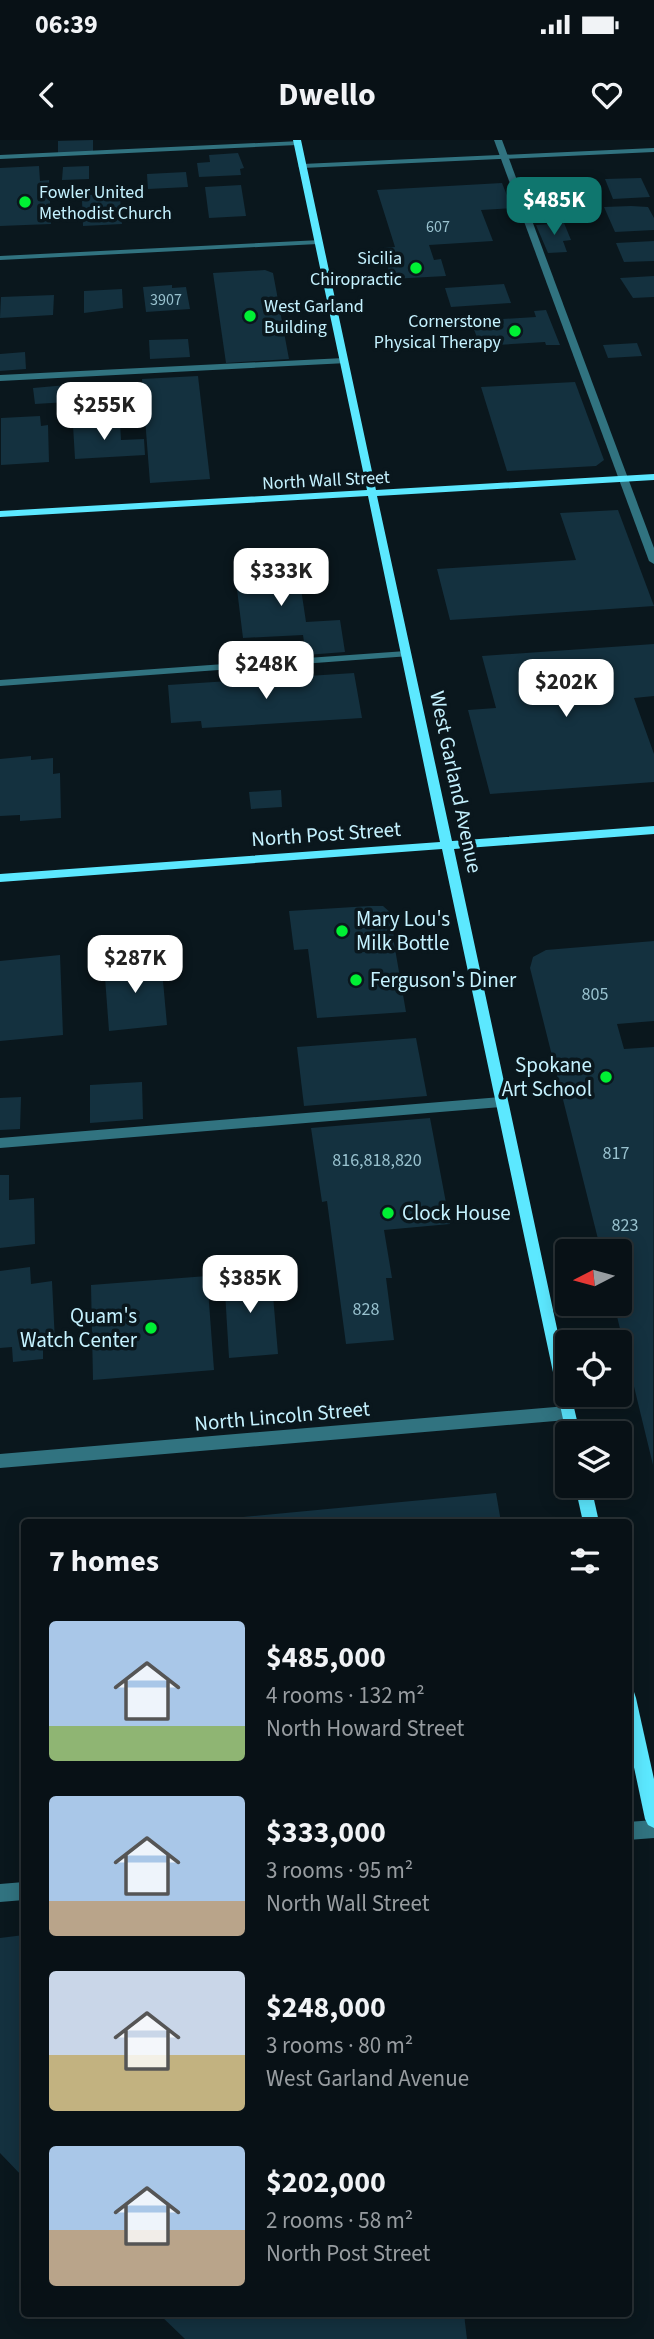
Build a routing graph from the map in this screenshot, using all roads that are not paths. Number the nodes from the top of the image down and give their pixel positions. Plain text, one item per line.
1 (498, 140) edge
2 (297, 142) edge
3 (654, 150) edge
4 (0, 157) edge
5 (505, 157) junction
6 (302, 166) junction
7 (318, 242) junction
8 (0, 258) edge
9 (344, 361) junction
10 (0, 378) edge
11 (654, 477) edge
12 (623, 479) junction
13 (372, 494) junction
14 (0, 514) edge
15 (654, 561) edge
16 (406, 654) junction
17 (0, 682) edge
18 (654, 830) edge
19 (447, 845) junction
20 (0, 878) edge
21 (501, 1102) junction
22 (0, 1143) edge
23 (567, 1413) junction
24 (569, 1421) edge
25 (0, 1461) edge
26 (586, 1498) edge
27 (590, 1519) edge
28 (632, 1717) edge
29 (654, 1819) edge
30 (654, 1829) edge
31 (632, 1831) edge
32 (21, 1891) edge
33 (0, 1894) edge

1 - 5 street
2 - 4 street
2 - 6 street, West Garland Avenue
3 - 5 street
5 - 6 street
5 - 12 street
6 - 7 street, West Garland Avenue
7 - 8 street
7 - 9 street, West Garland Avenue
9 - 10 street
9 - 13 street, West Garland Avenue
11 - 12 street, North Wall Street
12 - 13 street, North Wall Street
12 - 15 street
13 - 14 street, North Wall Street
13 - 16 street, West Garland Avenue
16 - 17 street
16 - 19 street, West Garland Avenue
18 - 19 street, North Post Street
19 - 20 street, North Post Street
19 - 21 street, West Garland Avenue
21 - 22 street
21 - 23 street, West Garland Avenue
23 - 24 street, West Garland Avenue
23 - 25 street, North Lincoln Street
26 - 27 street
28 - 29 street
30 - 31 street
32 - 33 street

